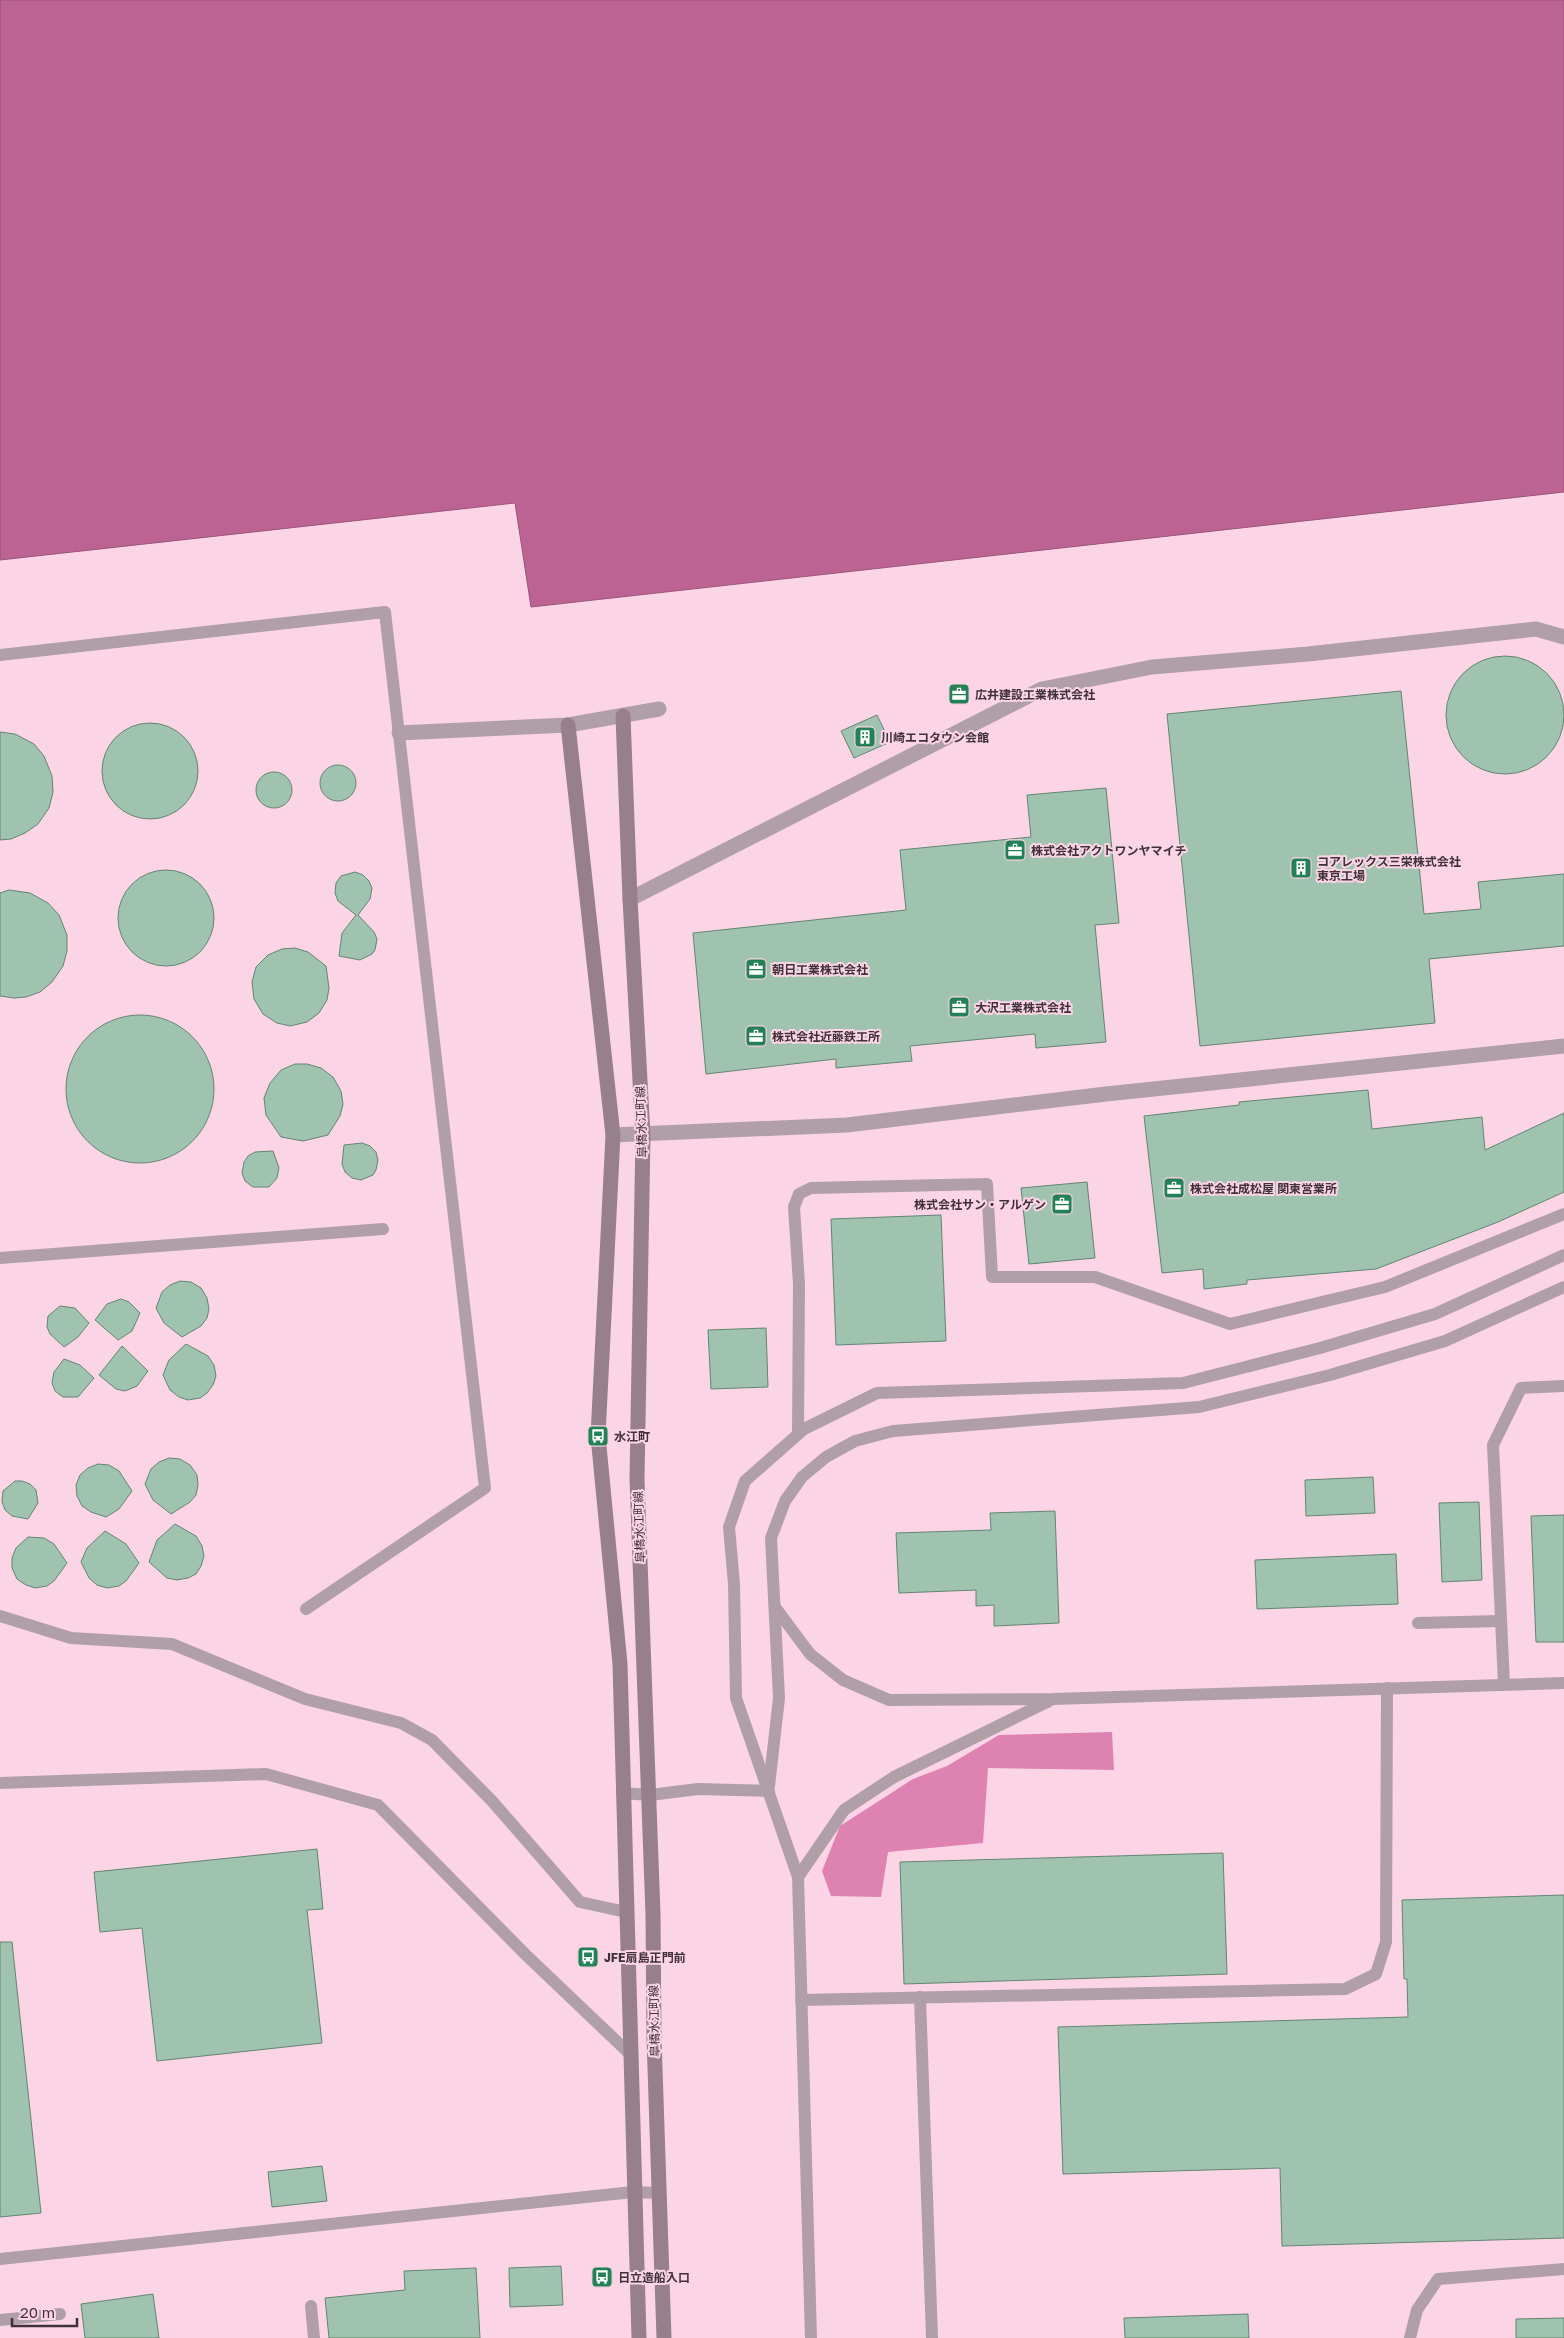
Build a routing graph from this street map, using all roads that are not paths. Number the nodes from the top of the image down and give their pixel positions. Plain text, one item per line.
1 (1564, 637) edge
2 (0, 655) edge
3 (659, 709) dead end
4 (623, 716) junction
5 (568, 725) junction
6 (399, 733) junction
7 (630, 899) junction
8 (1564, 1046) edge
9 (612, 1135) junction
10 (643, 1135) junction
11 (1564, 1214) edge
12 (383, 1228) dead end
13 (1564, 1255) edge
14 (0, 1258) edge
15 (1564, 1287) edge
16 (1564, 1386) edge
17 (798, 1434) junction
18 (775, 1607) junction
19 (306, 1609) dead end
20 (0, 1616) edge
21 (1502, 1621) junction
22 (1418, 1624) dead end
23 (1564, 1683) edge
24 (1504, 1684) junction
25 (1387, 1688) junction
26 (1053, 1699) junction
27 (0, 1783) edge
28 (769, 1791) junction
29 (622, 1793) junction
30 (650, 1796) junction
31 (798, 1877) junction
32 (626, 1912) junction
33 (920, 1997) junction
34 (801, 2000) junction
35 (631, 2055) junction
36 (634, 2192) junction
37 (660, 2193) junction
38 (0, 2259) edge
39 (1564, 2268) edge
40 (311, 2306) dead end
41 (60, 2314) dead end
42 (0, 2320) edge
43 (314, 2338) edge
44 (638, 2338) edge
45 (664, 2338) edge
46 (811, 2338) edge
47 (932, 2338) edge
48 (1410, 2338) edge

1 - 7 street
2 - 6 lane
3 - 4 street
4 - 5 street
4 - 7 street, 皐橋水江町線
5 - 6 street
5 - 9 street, 皐橋水江町線
6 - 19 lane
7 - 10 street, 皐橋水江町線
8 - 10 street
9 - 10 street
9 - 29 street, 皐橋水江町線
10 - 30 street, 皐橋水江町線
11 - 17 lane
12 - 14 lane
13 - 17 lane
15 - 18 lane
16 - 21 lane
17 - 28 lane
18 - 26 lane
18 - 28 lane
20 - 32 lane
21 - 22 lane
21 - 24 lane
23 - 24 lane
24 - 25 lane
25 - 26 lane
25 - 33 lane
26 - 31 lane
27 - 35 lane
28 - 30 lane
28 - 31 lane
29 - 30 lane
29 - 32 street, 皐橋水江町線
30 - 37 street, 皐橋水江町線
31 - 34 lane
32 - 35 street, 皐橋水江町線
33 - 34 lane
33 - 47 lane
34 - 46 lane
35 - 36 street, 皐橋水江町線
36 - 37 lane
36 - 38 lane
36 - 44 street, 皐橋水江町線
37 - 45 street, 皐橋水江町線
39 - 48 lane
40 - 43 lane
41 - 42 lane

